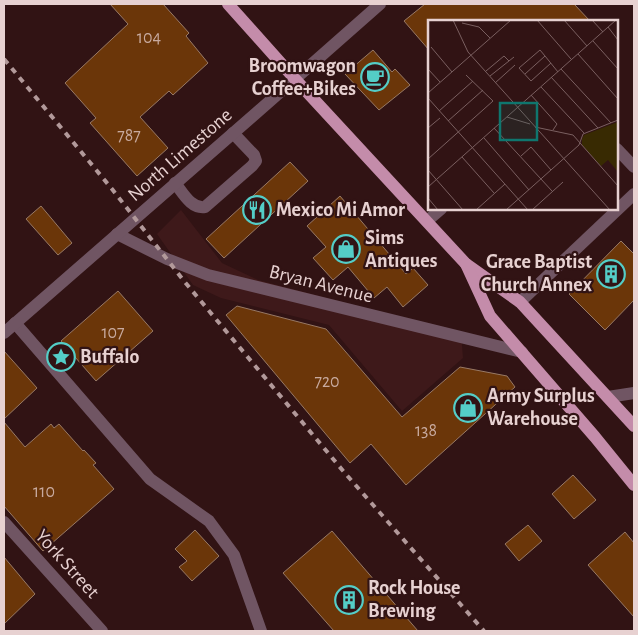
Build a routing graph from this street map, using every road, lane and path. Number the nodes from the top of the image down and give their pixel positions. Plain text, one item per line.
1 (228, 4) edge
2 (380, 4) edge
3 (295, 79) junction
4 (233, 133) junction
5 (618, 150) edge
6 (634, 167) edge
7 (174, 183) junction
8 (634, 194) edge
9 (618, 209) edge
10 (440, 210) edge
11 (617, 210) edge
12 (427, 221) junction
13 (117, 234) junction
14 (466, 264) junction
15 (520, 302) junction
16 (15, 323) junction
17 (4, 333) edge
18 (522, 352) junction
19 (634, 393) edge
20 (608, 397) junction
21 (634, 426) edge
22 (634, 485) edge
23 (4, 522) edge
24 (102, 631) edge
25 (261, 631) edge

1 - 3 main road
2 - 3 street, North Limestone
3 - 4 street, North Limestone
3 - 12 main road
4 - 7 street, North Limestone
4 - 7 street
5 - 6 street
7 - 13 street, North Limestone
8 - 9 street
10 - 12 street
11 - 15 street
12 - 14 main road
13 - 16 street, North Limestone
13 - 18 street, Bryan Avenue
14 - 15 main road
14 - 18 main road
15 - 20 main road
16 - 17 street, North Limestone
16 - 25 street
18 - 22 main road
19 - 20 street
20 - 21 main road
23 - 24 street, York Street

